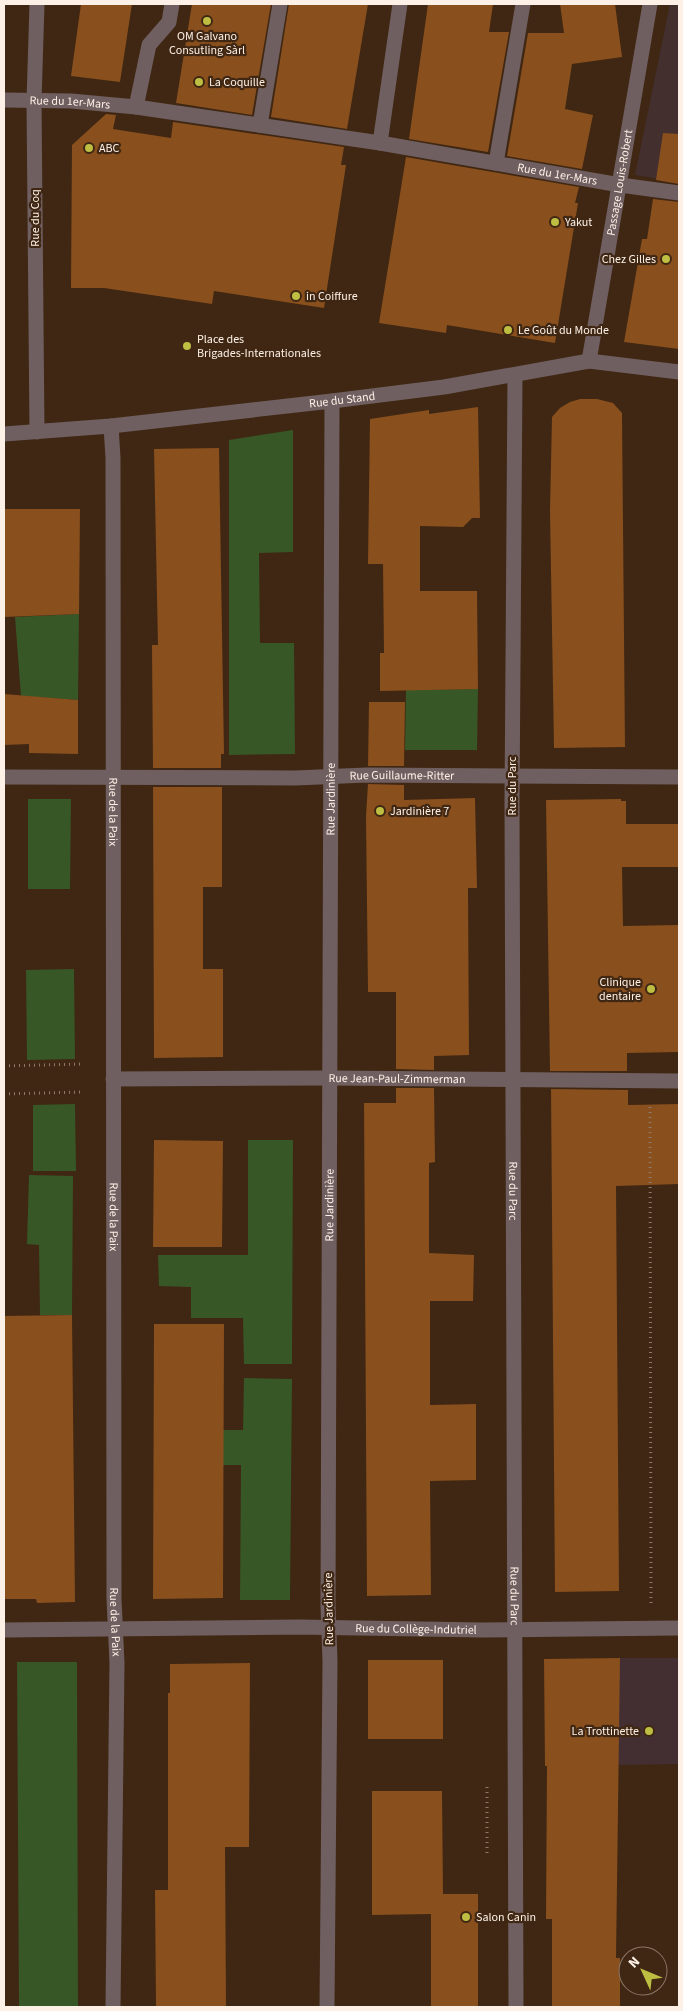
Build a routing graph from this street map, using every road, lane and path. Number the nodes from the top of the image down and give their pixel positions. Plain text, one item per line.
1 (37, 4) edge
2 (172, 4) edge
3 (280, 4) edge
4 (400, 4) edge
5 (523, 4) edge
6 (650, 4) edge
7 (4, 100) edge
8 (34, 100) junction
9 (136, 107) junction
10 (260, 125) junction
11 (380, 143) junction
12 (496, 162) junction
13 (620, 185) junction
14 (679, 193) edge
15 (589, 361) junction
16 (679, 372) edge
17 (515, 375) junction
18 (332, 401) junction
19 (111, 426) junction
20 (37, 432) junction
21 (4, 434) edge
22 (512, 776) junction
23 (679, 776) edge
24 (331, 777) junction
25 (4, 778) edge
26 (113, 778) junction
27 (83, 1064) dead end
28 (4, 1066) edge
29 (330, 1078) junction
30 (113, 1079) junction
31 (513, 1080) junction
32 (679, 1081) edge
33 (83, 1092) dead end
34 (4, 1094) edge
35 (650, 1098) dead end
36 (651, 1603) dead end
37 (329, 1628) junction
38 (679, 1628) edge
39 (4, 1630) edge
40 (116, 1630) junction
41 (515, 1630) junction
42 (487, 1787) dead end
43 (487, 1853) dead end
44 (113, 2007) edge
45 (327, 2007) edge
46 (516, 2007) edge

1 - 8 street, Rue du Coq
2 - 9 street
3 - 10 street
4 - 11 street
5 - 12 street
6 - 13 street, Passage Louis-Robert
7 - 8 street, Rue du 1er-Mars
8 - 9 street, Rue du 1er-Mars
8 - 20 street, Rue du Coq
9 - 10 street, Rue du 1er-Mars
10 - 11 street, Rue du 1er-Mars
11 - 12 street, Rue du 1er-Mars
12 - 13 street, Rue du 1er-Mars
13 - 14 street, Rue du 1er-Mars
13 - 15 street, Passage Louis-Robert
15 - 16 street, Rue du Stand
15 - 17 street, Rue du Stand
17 - 18 street, Rue du Stand
17 - 22 street, Rue du Parc
18 - 19 street, Rue du Stand
18 - 24 street, Rue Jardinière
19 - 20 street, Rue du Stand
19 - 26 street, Rue de la Paix
20 - 21 street, Rue du Stand
22 - 23 street, Rue Guillaume-Ritter
22 - 24 street, Rue Guillaume-Ritter
22 - 31 street, Rue du Parc
24 - 26 street, Rue Guillaume-Ritter
24 - 29 street, Rue Jardinière
25 - 26 street, Rue Guillaume-Ritter
26 - 30 street, Rue de la Paix
27 - 28 path
29 - 30 street, Rue Jean-Paul-Zimmerman
29 - 31 street, Rue Jean-Paul-Zimmerman
29 - 37 street, Rue Jardinière
30 - 40 street, Rue de la Paix
31 - 32 street, Rue Jean-Paul-Zimmerman
31 - 41 street, Rue du Parc
33 - 34 path
35 - 36 path
37 - 40 street, Rue du Collège-Indutriel
37 - 41 street, Rue du Collège-Indutriel
37 - 45 street, Rue Jardinière
38 - 41 street, Rue du Collège-Indutriel
39 - 40 street, Rue du Collège-Indutriel
40 - 44 street, Rue de la Paix
41 - 46 street, Rue du Parc
42 - 43 path

